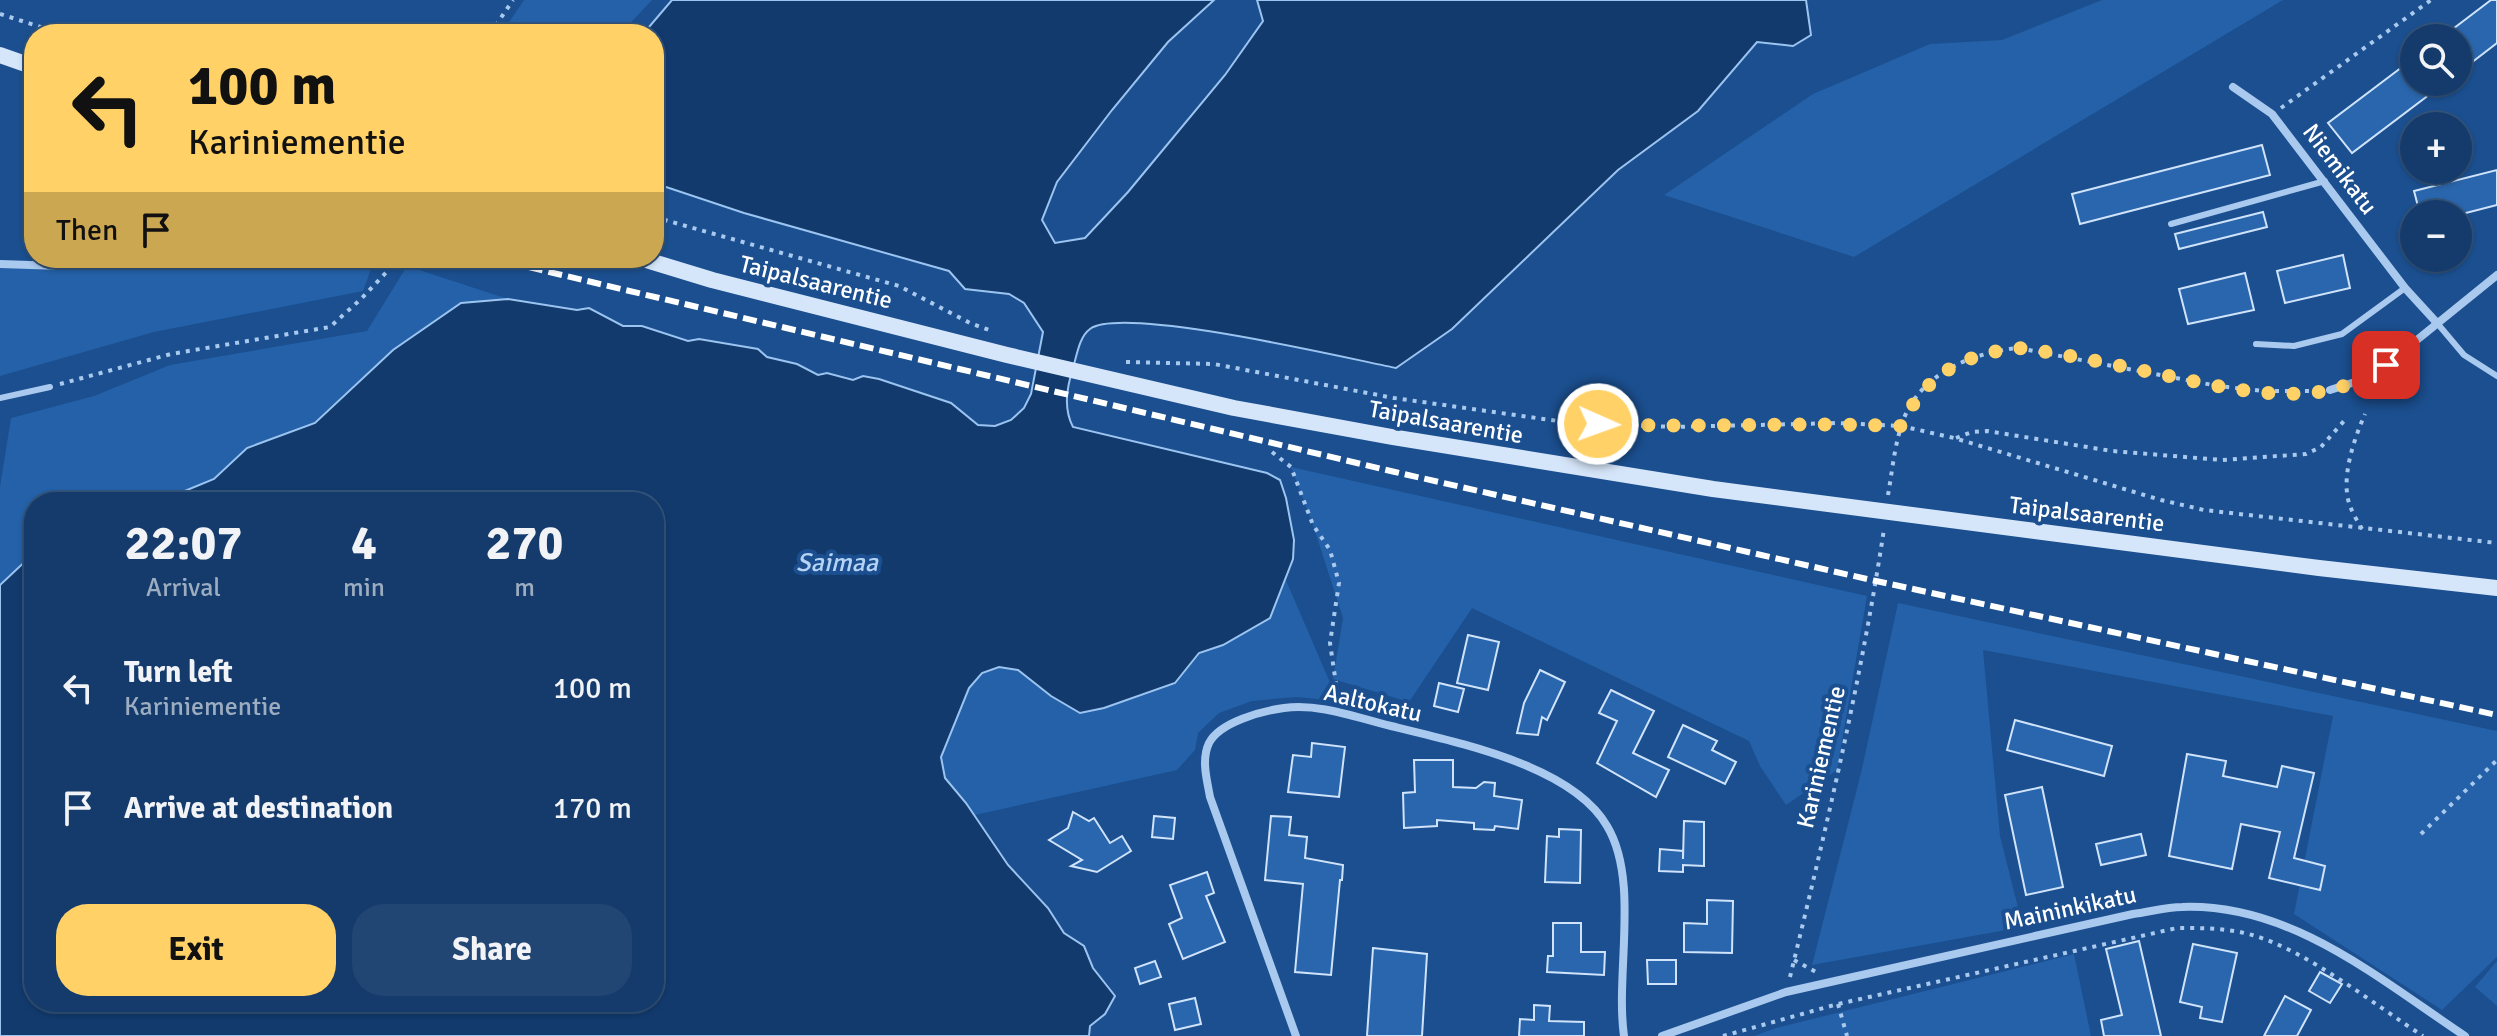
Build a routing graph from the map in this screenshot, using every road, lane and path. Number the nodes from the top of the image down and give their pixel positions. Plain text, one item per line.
1 (513, 0) edge
2 (2431, 0) edge
3 (0, 14) edge
4 (32, 24) edge
5 (497, 24) edge
6 (0, 55) edge
7 (24, 63) edge
8 (2233, 87) dead end
9 (2272, 114) junction
10 (2325, 181) junction
11 (664, 220) edge
12 (2171, 224) dead end
13 (0, 264) edge
14 (24, 265) edge
15 (664, 265) edge
16 (387, 268) edge
17 (2497, 275) edge
18 (2405, 288) junction
19 (2437, 323) junction
20 (996, 332) dead end
21 (2256, 344) dead end
22 (1117, 361) dead end
23 (2497, 376) edge
24 (50, 387) joint
25 (2330, 390) joint
26 (0, 398) edge
27 (2365, 414) dead end
28 (2344, 421) dead end
29 (1901, 426) junction
30 (1954, 438) junction
31 (1272, 452) dead end
32 (1888, 495) dead end
33 (1884, 529) dead end
34 (2362, 529) junction
35 (2497, 543) edge
36 (2497, 588) edge
37 (1352, 716) junction
38 (2497, 760) edge
39 (2421, 834) dead end
40 (1786, 992) junction
41 (1838, 1004) junction
42 (1296, 1036) edge
43 (1624, 1036) edge
44 (1662, 1036) edge
45 (1723, 1036) edge
46 (1847, 1036) edge
47 (2423, 1036) edge
48 (2465, 1036) edge

1 - 5 path
2 - 9 path
3 - 4 path
6 - 7 main road
8 - 9 street, Niemikatu
9 - 10 street, Niemikatu
10 - 12 lane
10 - 18 street, Niemikatu
11 - 20 path
13 - 14 street
15 - 36 main road, Taipalsaarentie
16 - 24 path
17 - 19 street
18 - 19 street, Niemikatu
18 - 21 lane
19 - 23 lane
19 - 25 street
22 - 29 path
24 - 26 lane
25 - 29 path
27 - 34 path
28 - 30 path
29 - 30 path
29 - 32 path
30 - 34 path
31 - 37 path
33 - 40 path, Kariniementie
34 - 35 path
37 - 42 street, Aaltokatu
37 - 43 street, Aaltokatu
38 - 39 path
40 - 44 street, Maininkikatu
40 - 48 street, Maininkikatu
41 - 45 path
41 - 46 path
41 - 47 path

